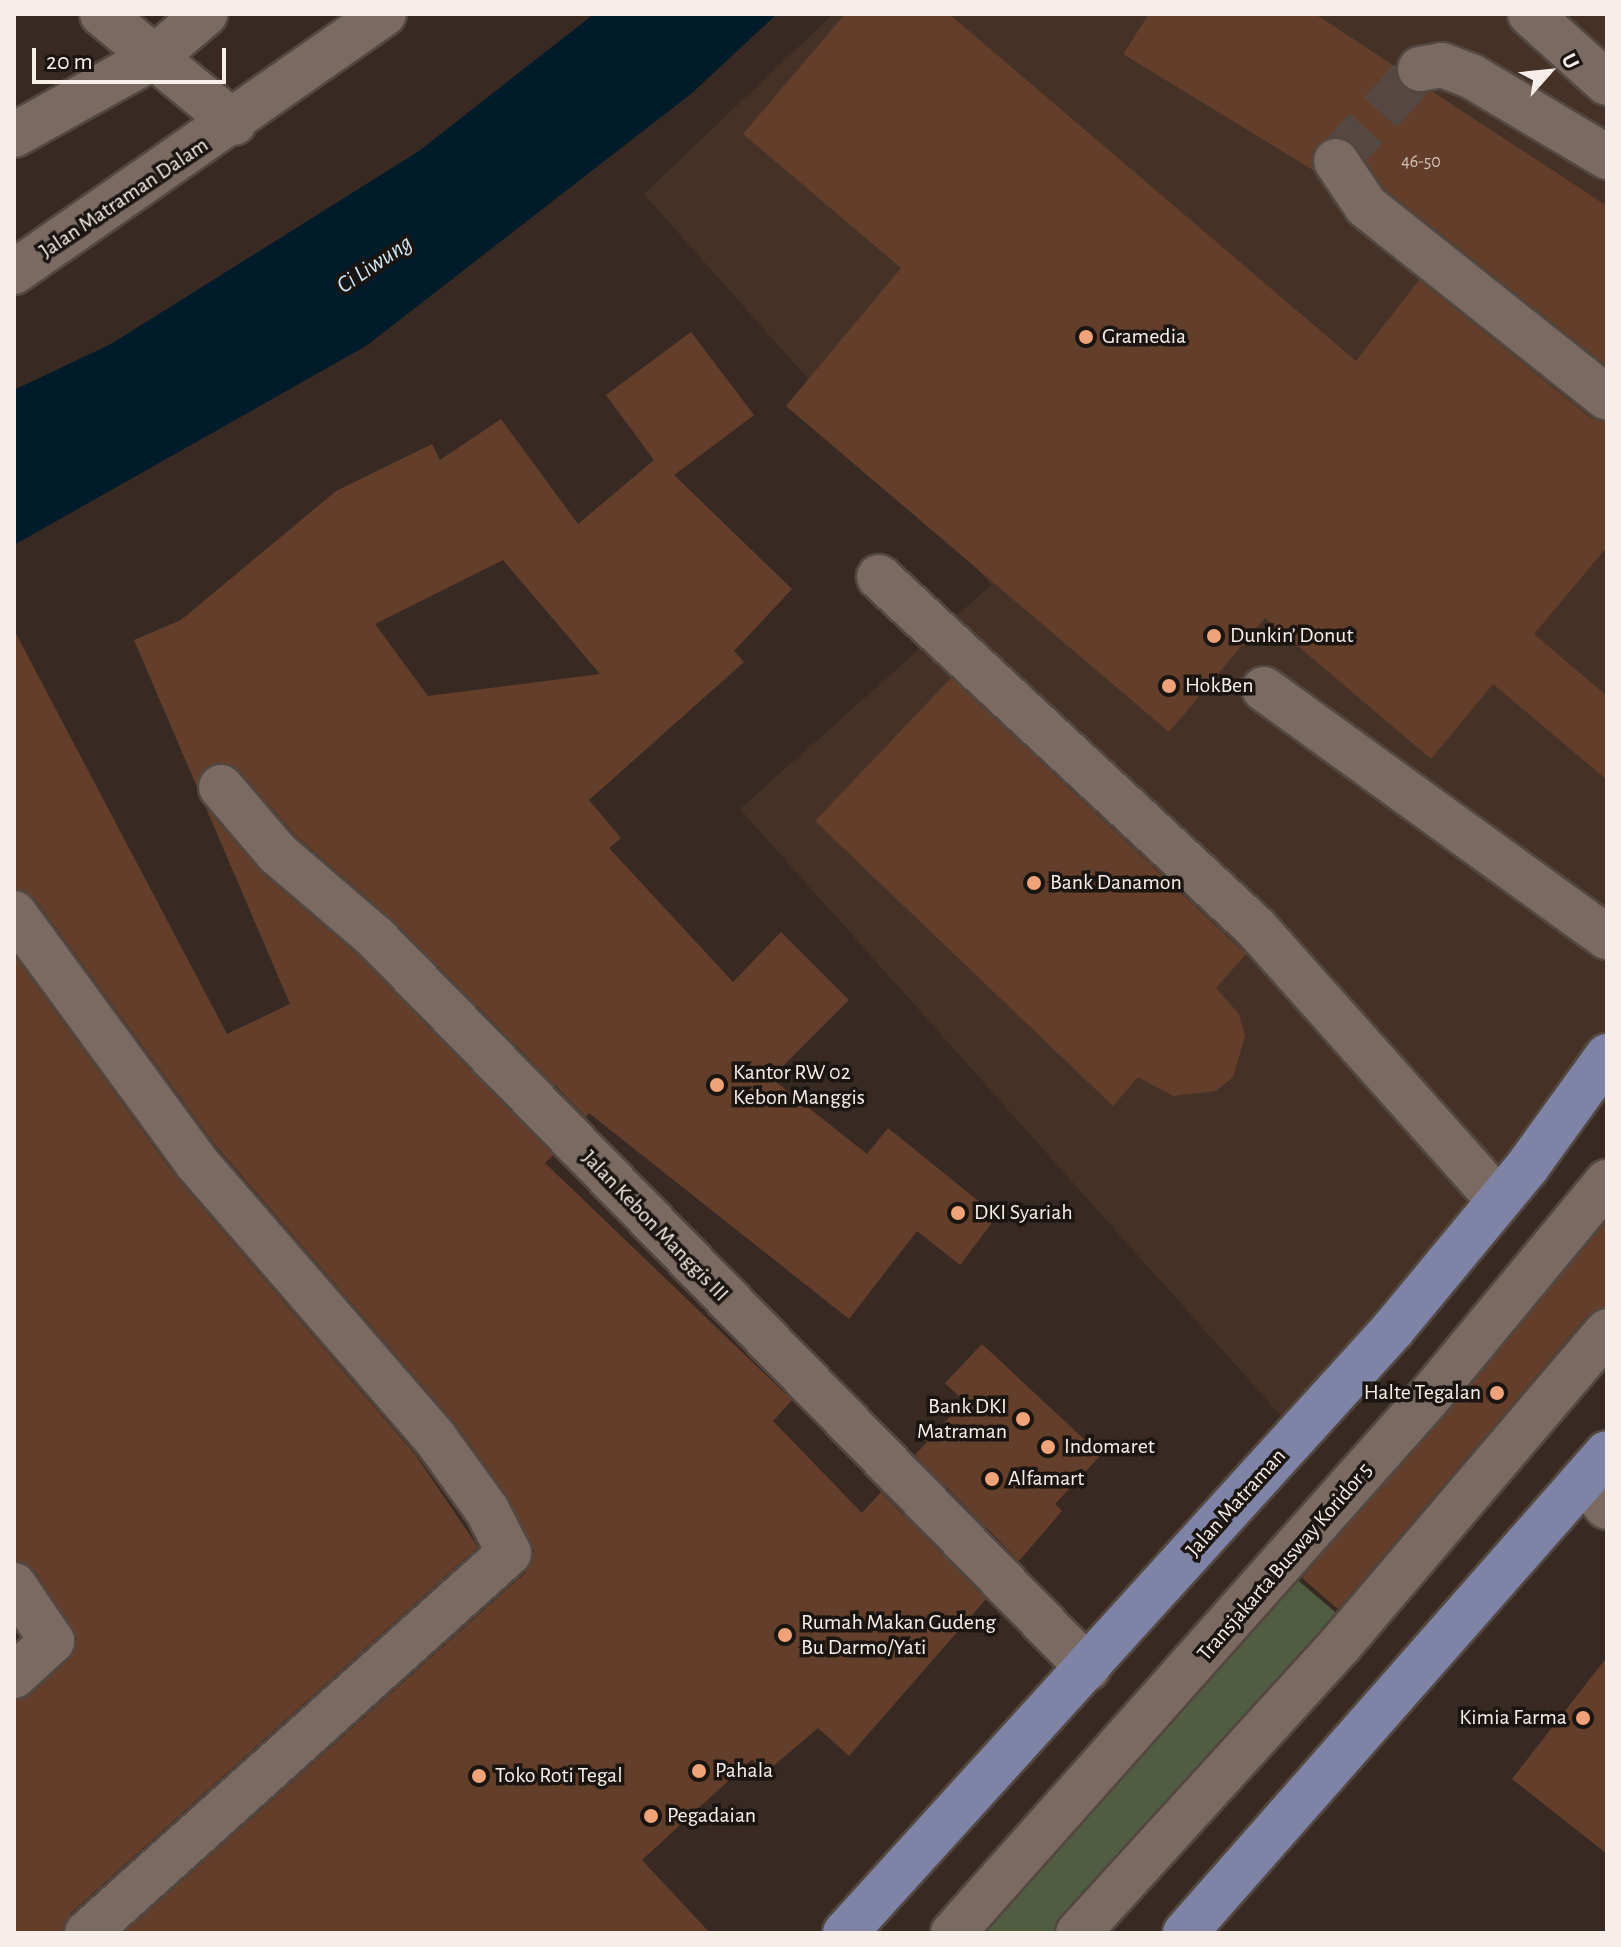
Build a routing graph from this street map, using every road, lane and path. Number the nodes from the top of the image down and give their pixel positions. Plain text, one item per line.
1 (102, 14) edge
2 (205, 14) edge
3 (384, 14) edge
4 (1530, 14) edge
5 (156, 56) junction
6 (1420, 69) dead end
7 (1607, 83) edge
8 (234, 123) junction
9 (14, 135) edge
10 (1607, 157) edge
11 (1336, 161) dead end
12 (14, 272) edge
13 (1607, 398) edge
14 (879, 577) dead end
15 (1264, 689) dead end
16 (221, 787) dead end
17 (14, 913) edge
18 (1607, 937) edge
19 (1607, 1056) edge
20 (1607, 1182) edge
21 (1499, 1201) junction
22 (1607, 1331) edge
23 (1599, 1480) edge
24 (14, 1585) edge
25 (1088, 1668) junction
26 (14, 1676) edge
27 (87, 1933) edge
28 (845, 1933) edge
29 (953, 1933) edge
30 (1078, 1933) edge
31 (1185, 1933) edge

1 - 5 street, Jalan Matraman Dalam
2 - 5 street
3 - 8 street, Jalan Matraman Dalam
4 - 7 street
5 - 8 street, Jalan Matraman Dalam
5 - 9 street
6 - 10 street
8 - 12 street, Jalan Matraman Dalam
11 - 13 street
14 - 21 street
15 - 18 street
16 - 25 street, Jalan Kebon Manggis III
17 - 27 street
19 - 21 main road, Jalan Matraman
20 - 29 street, Transjakarta Busway Koridor 5
21 - 25 main road, Jalan Matraman
22 - 30 street
23 - 31 main road
24 - 26 street
25 - 28 main road, Jalan Matraman

